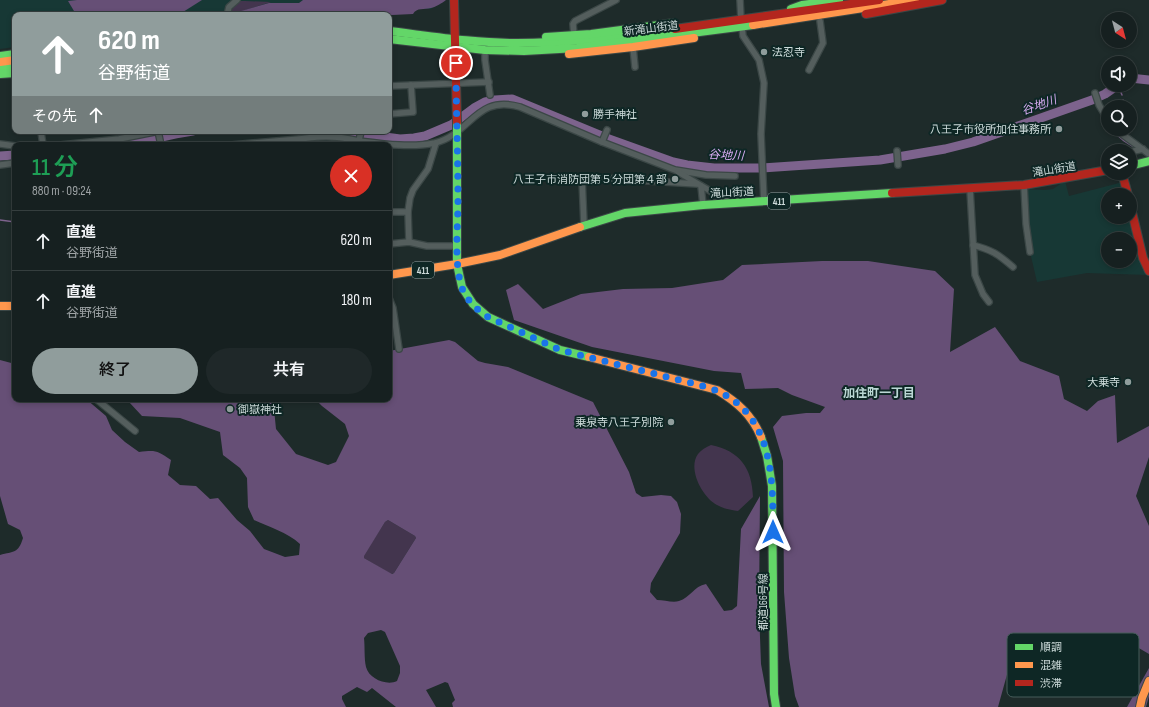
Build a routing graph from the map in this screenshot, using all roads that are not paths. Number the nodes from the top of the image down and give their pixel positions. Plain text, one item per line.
1 (237, 0) edge
2 (454, 0) edge
3 (616, 0) edge
4 (740, 0) edge
5 (839, 0) edge
6 (879, 0) edge
7 (915, 0) edge
8 (942, 0) edge
9 (228, 12) edge
10 (769, 15) junction
11 (820, 21) junction
12 (778, 22) junction
13 (741, 23) junction
14 (703, 24) junction
15 (720, 30) junction
16 (392, 33) edge
17 (392, 34) edge
18 (574, 35) junction
19 (488, 41) junction
20 (455, 43) junction
21 (392, 44) edge
22 (423, 44) junction
23 (634, 47) junction
24 (485, 50) junction
25 (524, 51) junction
26 (12, 54) edge
27 (0, 56) edge
28 (12, 60) edge
29 (0, 62) edge
30 (12, 67) edge
31 (636, 67) dead end
32 (0, 68) edge
33 (809, 70) dead end
34 (12, 72) edge
35 (0, 74) edge
36 (488, 82) junction
37 (456, 83) junction
38 (411, 85) junction
39 (392, 86) edge
40 (1096, 94) dead end
41 (490, 95) dead end
42 (1101, 107) edge
43 (392, 114) edge
44 (458, 130) junction
45 (606, 132) dead end
46 (148, 134) edge
47 (361, 134) edge
48 (1125, 136) edge
49 (360, 139) junction
50 (603, 141) junction
51 (90, 142) edge
52 (281, 142) edge
53 (384, 142) edge
54 (392, 143) edge
55 (436, 143) junction
56 (0, 144) edge
57 (12, 146) edge
58 (1144, 150) junction
59 (1137, 151) edge
60 (897, 152) dead end
61 (1149, 154) edge
62 (1149, 161) edge
63 (12, 163) edge
64 (0, 164) edge
65 (898, 164) dead end
66 (1137, 164) edge
67 (675, 170) junction
68 (1101, 171) edge
69 (735, 176) dead end
70 (699, 185) junction
71 (1024, 185) junction
72 (970, 189) junction
73 (764, 202) junction
74 (733, 204) junction
75 (703, 205) junction
76 (392, 212) edge
77 (408, 212) junction
78 (1135, 224) edge
79 (584, 225) junction
80 (409, 242) junction
81 (392, 244) edge
82 (973, 245) junction
83 (458, 246) junction
84 (1030, 252) dead end
85 (457, 264) junction
86 (1013, 267) dead end
87 (1149, 272) edge
88 (392, 275) edge
89 (989, 302) dead end
90 (0, 306) edge
91 (12, 306) edge
92 (392, 306) edge
93 (399, 349) dead end
94 (100, 402) edge
95 (134, 430) dead end
96 (1149, 681) edge
97 (776, 707) edge
98 (1140, 707) edge

1 - 9 street
2 - 20 main road, 都道166号線
3 - 18 street
4 - 13 street
5 - 10 main road
6 - 10 main road, 新滝山街道
7 - 12 main road, 新滝山街道
8 - 11 main road
10 - 13 main road, 新滝山街道
11 - 12 main road
11 - 33 street
12 - 13 main road, 新滝山街道
13 - 14 main road, 新滝山街道
13 - 15 main road, 新滝山街道
13 - 73 street
14 - 18 main road
14 - 19 main road, 新滝山街道
15 - 23 main road
15 - 25 main road, 新滝山街道
16 - 20 main road, 新滝山街道
17 - 22 main road, 新滝山街道
18 - 19 main road
19 - 20 main road, 新滝山街道
20 - 22 main road, 新滝山街道
20 - 24 main road, 新滝山街道
20 - 37 main road, 都道166号線
21 - 22 main road
23 - 25 main road
23 - 31 street
24 - 25 main road, 新滝山街道
24 - 36 street
26 - 27 main road
28 - 29 main road
30 - 32 main road
34 - 35 main road
36 - 37 street
36 - 41 street
37 - 38 street
37 - 44 main road, 都道166号線
38 - 39 street
38 - 43 street
40 - 42 street
44 - 50 street
44 - 55 street
44 - 83 main road, 都道166号線
45 - 50 street
46 - 51 street
47 - 49 street
48 - 58 street
49 - 52 street
49 - 53 street
50 - 67 street
54 - 55 street
55 - 77 street
56 - 57 street
58 - 59 street
58 - 61 street
60 - 65 street
62 - 66 main road
63 - 64 street
67 - 69 street
67 - 70 street
68 - 71 main road, 滝山街道 / 411
70 - 74 street
70 - 75 street
70 - 79 street
71 - 72 main road, 滝山街道 / 411
71 - 84 street
72 - 73 main road, 滝山街道 / 411
72 - 82 street
73 - 74 main road, 滝山街道 / 411
74 - 75 main road, 滝山街道 / 411
75 - 79 main road, 滝山街道 / 411
76 - 77 street
77 - 80 street
78 - 87 main road
79 - 85 main road, 滝山街道 / 411
80 - 81 street
80 - 83 street
82 - 86 street
82 - 89 street
83 - 85 main road, 都道166号線
85 - 88 main road, 滝山街道 / 411
85 - 97 main road, 都道166号線
90 - 91 main road
92 - 93 street
94 - 95 street
96 - 98 main road

